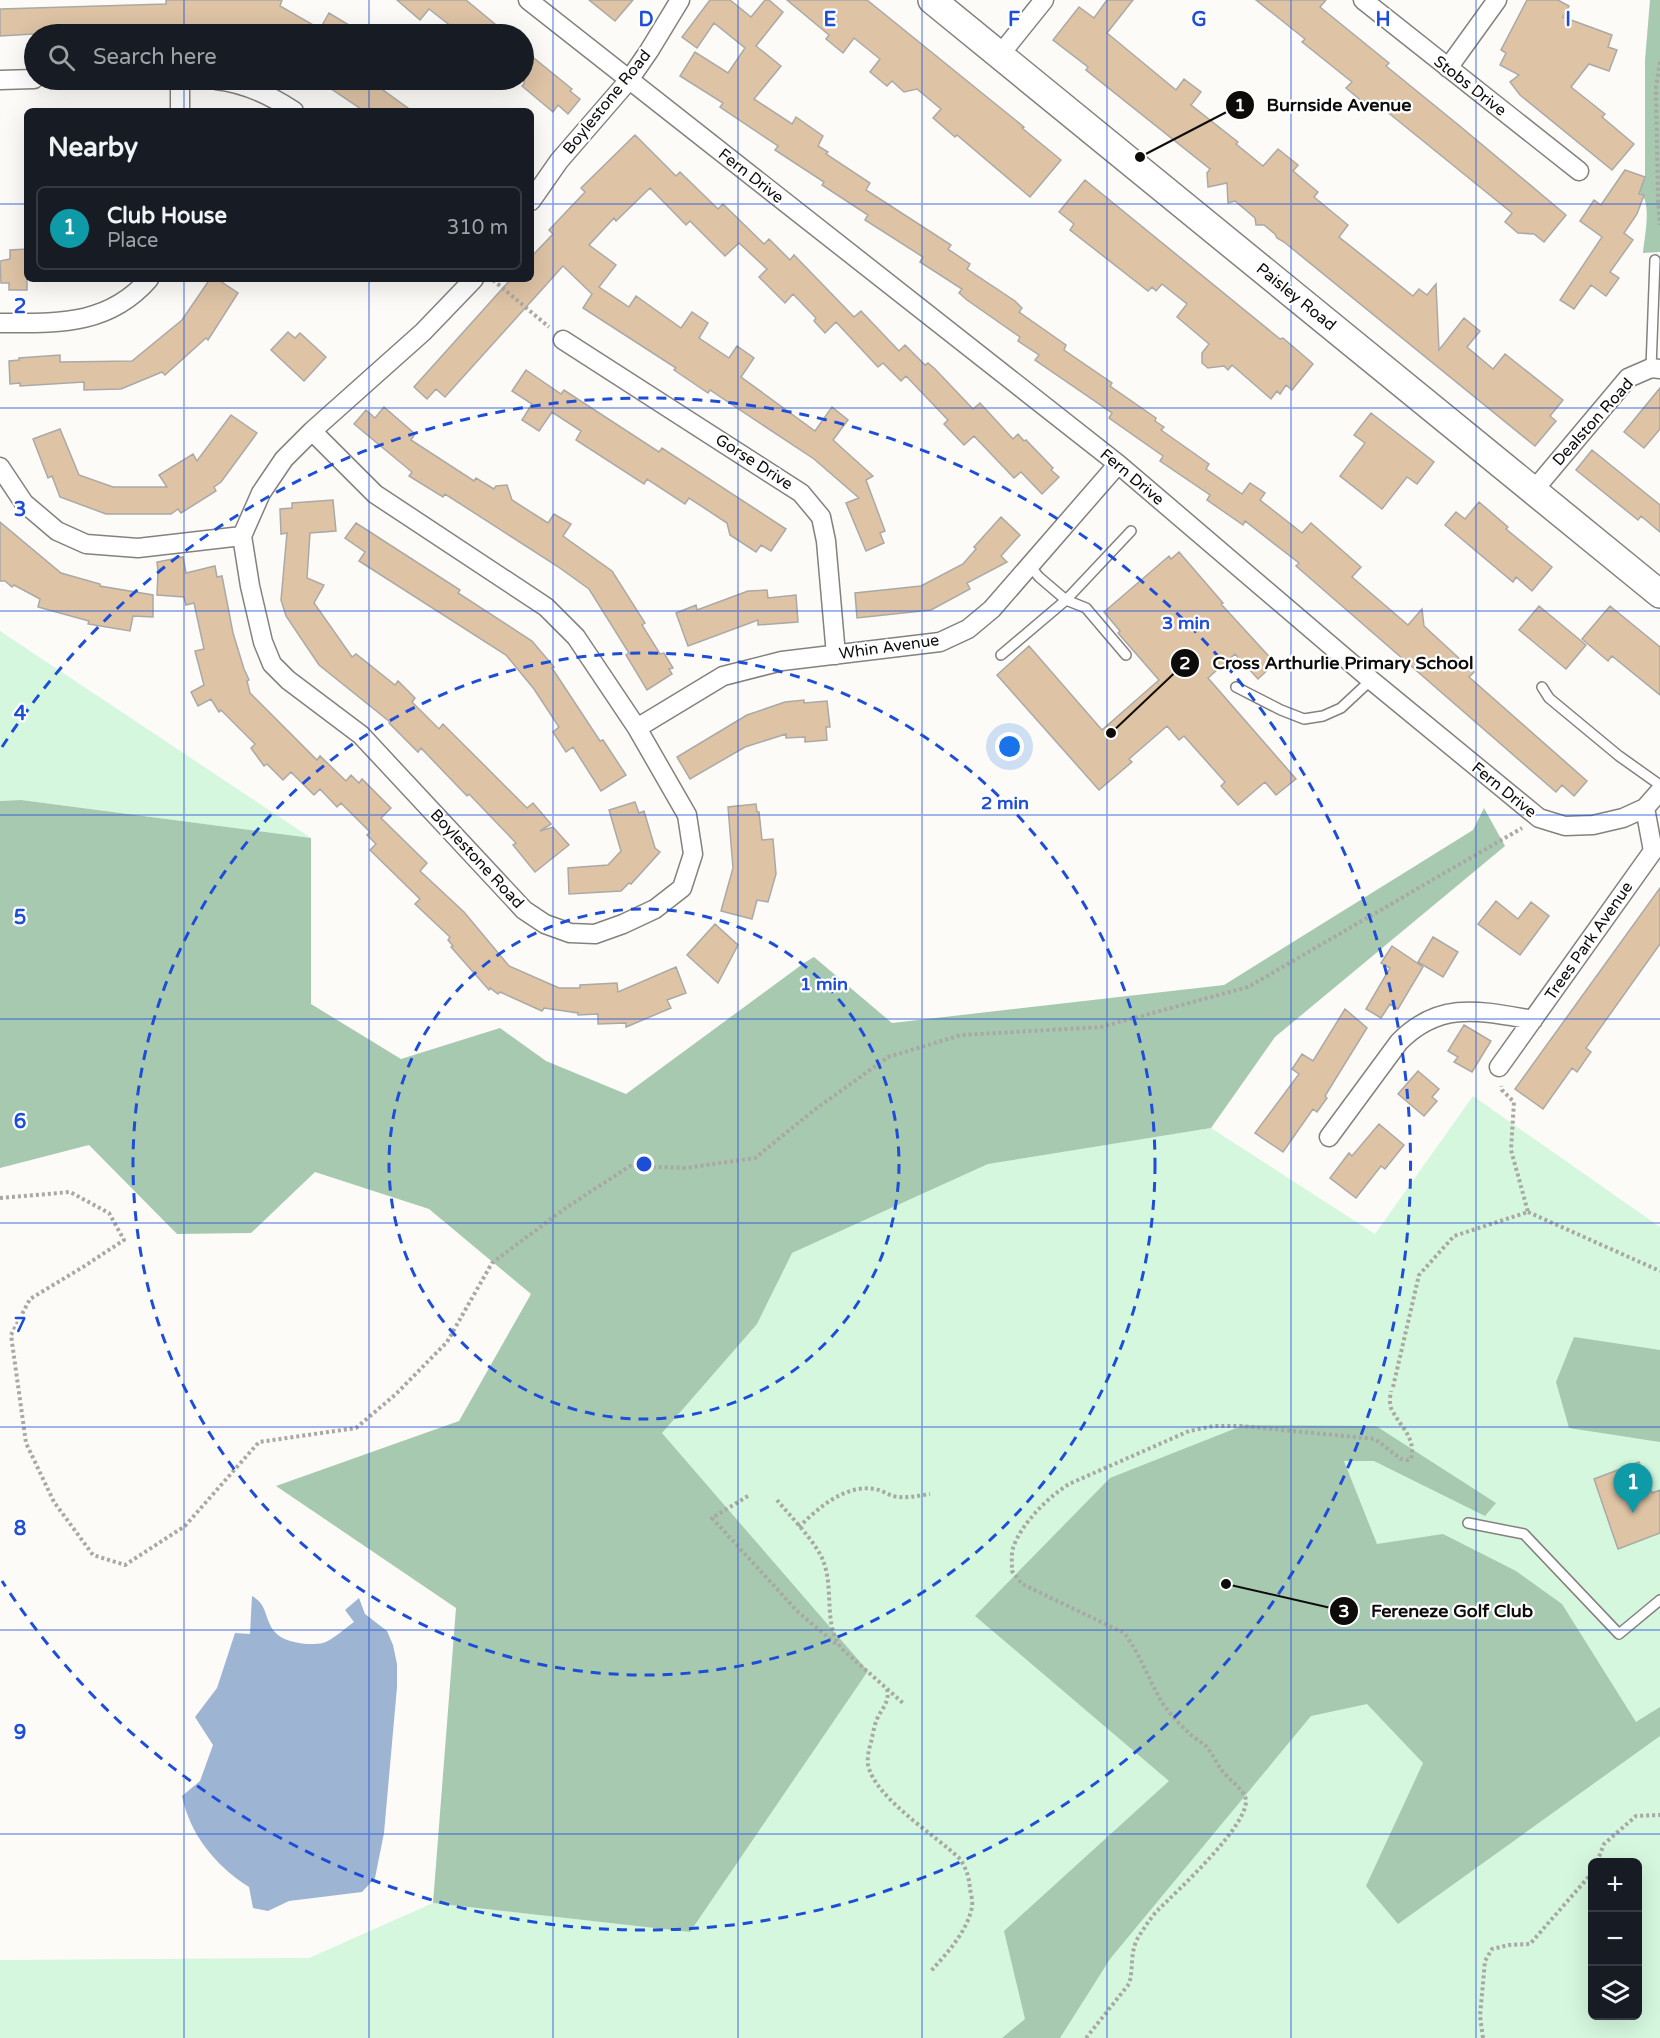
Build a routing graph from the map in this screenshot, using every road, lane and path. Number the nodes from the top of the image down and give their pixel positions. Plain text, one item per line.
1 (528, 0) edge
2 (680, 0) edge
3 (932, 0) edge
4 (1044, 0) edge
5 (1363, 0) edge
6 (1497, 0) edge
7 (999, 56) junction
8 (1660, 62) edge
9 (1448, 68) junction
10 (24, 79) edge
11 (0, 80) edge
12 (629, 80) junction
13 (180, 90) edge
14 (254, 90) edge
15 (180, 108) edge
16 (290, 108) edge
17 (1579, 171) dead end
18 (534, 197) edge
19 (1660, 225) edge
20 (1655, 260) dead end
21 (146, 282) edge
22 (471, 282) edge
23 (495, 282) edge
24 (0, 322) edge
25 (563, 340) joint
26 (1655, 368) edge
27 (312, 431) junction
28 (1118, 464) junction
29 (0, 467) edge
30 (1534, 490) junction
31 (1131, 531) dead end
32 (242, 536) junction
33 (1030, 566) junction
34 (1660, 594) edge
35 (1066, 600) junction
36 (1002, 654) dead end
37 (836, 655) junction
38 (1126, 655) dead end
39 (1371, 680) junction
40 (1236, 687) dead end
41 (1542, 687) dead end
42 (637, 728) junction
43 (1660, 785) edge
44 (1660, 791) edge
45 (1645, 808) junction
46 (1539, 819) junction
47 (1533, 1020) junction
48 (1499, 1067) joint
49 (1329, 1137) dead end
50 (0, 1198) edge
51 (1528, 1212) junction
52 (1660, 1271) edge
53 (930, 1494) dead end
54 (748, 1496) dead end
55 (777, 1500) dead end
56 (1468, 1523) dead end
57 (799, 1527) junction
58 (1660, 1600) edge
59 (840, 1647) junction
60 (887, 1689) junction
61 (903, 1703) dead end
62 (1660, 1815) edge
63 (1599, 1858) edge
64 (1588, 1879) edge
65 (931, 1971) dead end
66 (1086, 2038) edge
67 (1483, 2038) edge

1 - 12 street, Fern Drive
2 - 12 street, Boylestone Road
3 - 7 main road, Paisley Road
4 - 7 street
5 - 9 street, Stobs Drive
6 - 9 street
7 - 30 main road, Paisley Road
8 - 19 path
9 - 17 street, Stobs Drive
10 - 11 street
12 - 18 street, Boylestone Road
12 - 28 street, Fern Drive
13 - 15 street
14 - 16 street
20 - 26 lane
21 - 24 street
22 - 27 street
23 - 25 path
25 - 37 street, Gorse Drive
26 - 30 street, Dealston Road
27 - 32 street
27 - 42 street, Boylestone Road
28 - 33 street, Whin Avenue
28 - 39 street, Fern Drive
29 - 32 street
30 - 34 main road, Paisley Road
31 - 35 lane
32 - 42 street, Boylestone Road
33 - 35 lane
33 - 37 street, Whin Avenue
35 - 36 lane
35 - 38 lane
37 - 42 street, Whin Avenue
39 - 40 lane
39 - 46 street, Fern Drive
41 - 43 lane
44 - 45 street
45 - 46 street, Fern Drive
45 - 47 street, Trees Park Avenue
46 - 50 path
47 - 48 street, Trees Park Avenue
47 - 49 street
48 - 51 path
51 - 52 path
51 - 66 path
53 - 57 path
54 - 59 path
55 - 57 path
56 - 58 lane
57 - 59 path
59 - 60 path
60 - 61 path
60 - 65 path
62 - 63 path
64 - 67 path

